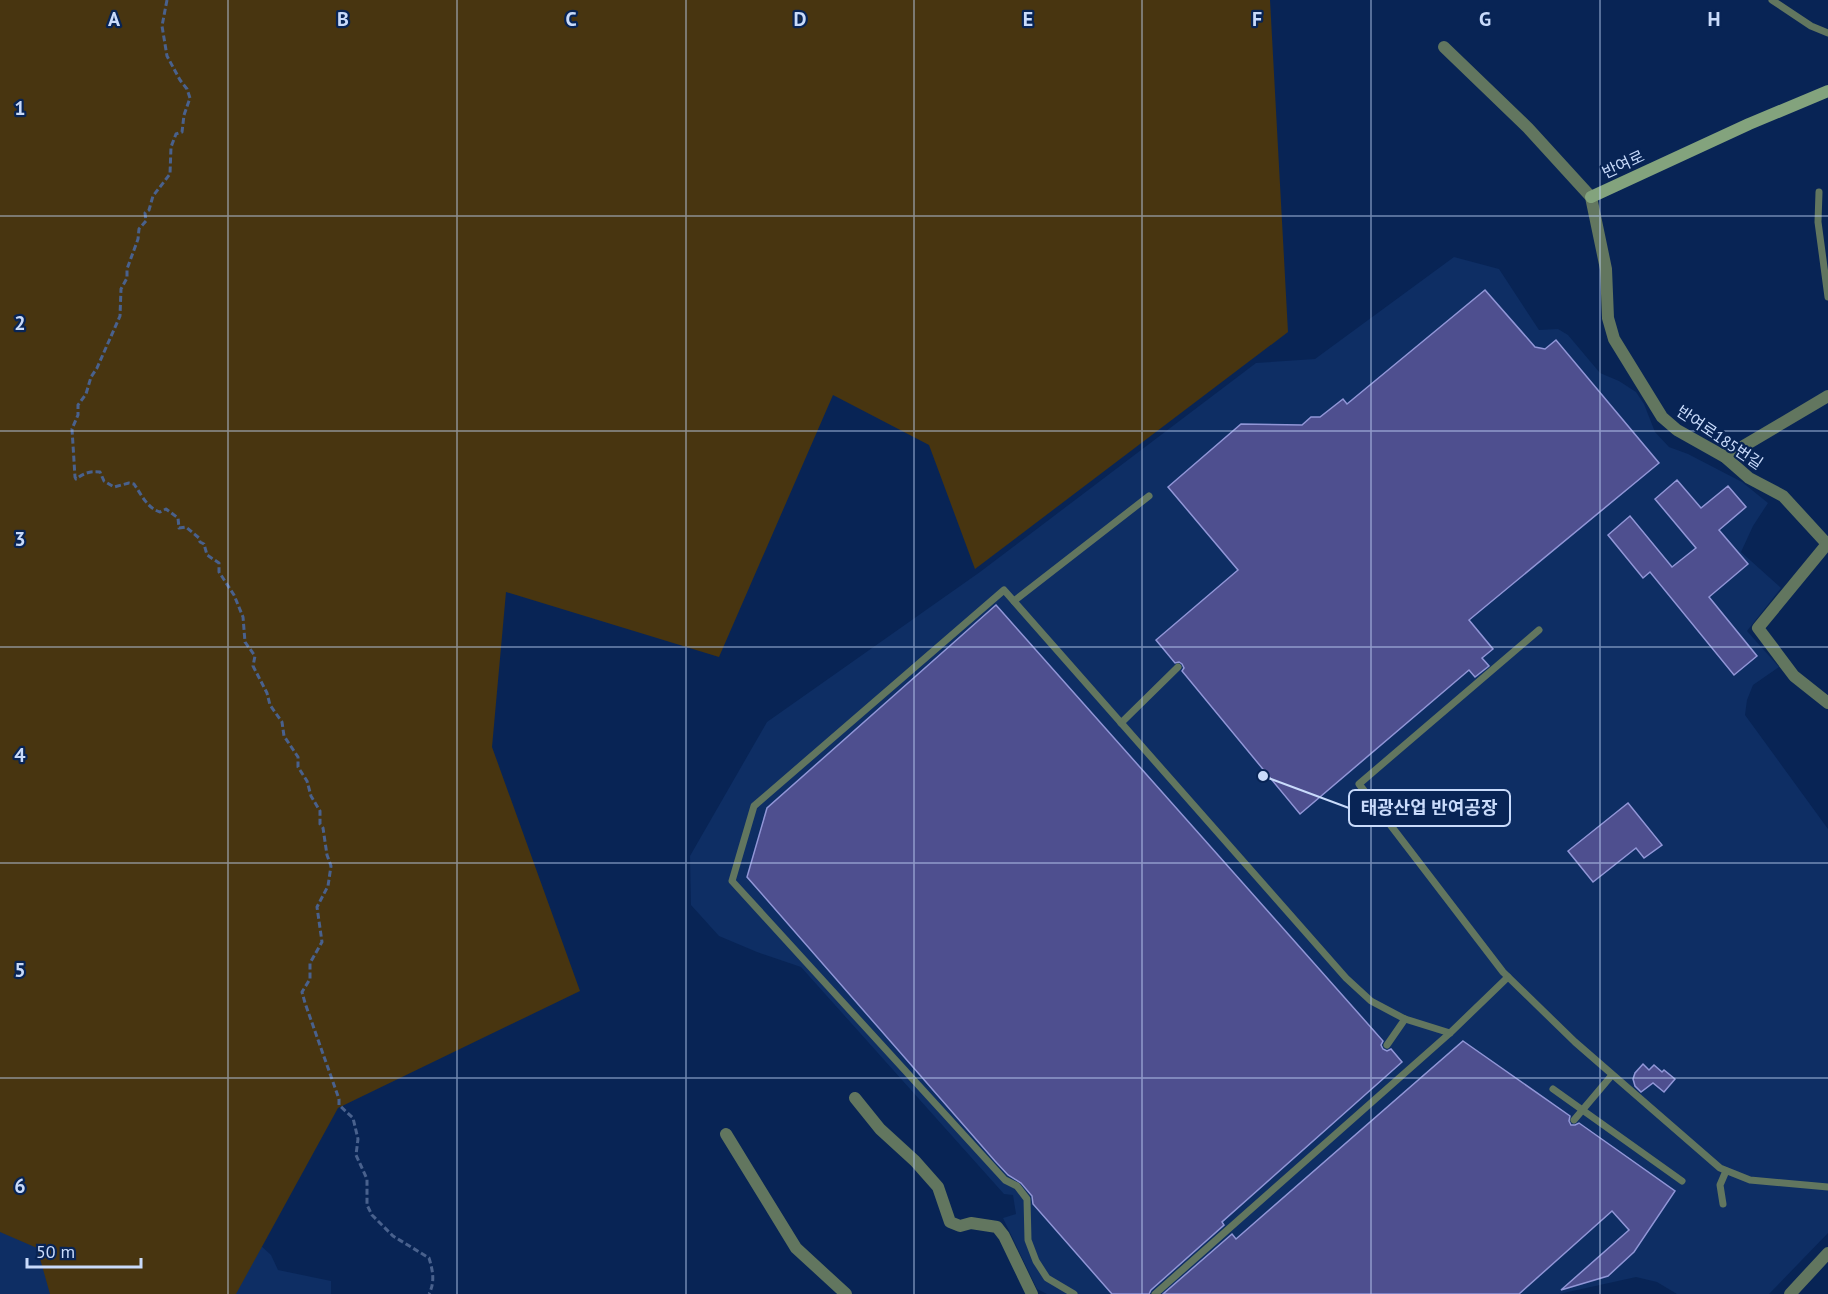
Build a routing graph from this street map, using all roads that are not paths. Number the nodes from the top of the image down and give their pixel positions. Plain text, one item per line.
1 (1772, 0) edge
2 (1828, 33) edge
3 (1444, 47) dead end
4 (1828, 91) edge
5 (1819, 192) dead end
6 (1591, 196) junction
7 (1828, 297) edge
8 (1828, 396) edge
9 (1725, 457) junction
10 (1149, 496) dead end
11 (1828, 545) edge
12 (1014, 601) junction
13 (1539, 630) dead end
14 (1178, 667) dead end
15 (1828, 703) edge
16 (1121, 723) junction
17 (1508, 976) junction
18 (1405, 1019) junction
19 (1450, 1034) junction
20 (1387, 1045) dead end
21 (1612, 1075) junction
22 (1553, 1089) dead end
23 (855, 1098) dead end
24 (1582, 1110) junction
25 (1574, 1120) dead end
26 (726, 1134) dead end
27 (1726, 1171) junction
28 (1682, 1181) dead end
29 (1828, 1187) edge
30 (1723, 1204) dead end
31 (1828, 1253) edge
32 (846, 1294) edge
33 (1032, 1294) edge
34 (1074, 1294) edge
35 (1155, 1294) edge
36 (1790, 1294) edge

1 - 2 lane
3 - 6 street, 반여로
4 - 6 street, 반여로
5 - 7 lane
6 - 9 street, 반여로185번길
8 - 9 street
9 - 11 street, 반여로185번길
10 - 12 lane
11 - 15 street
12 - 16 lane
12 - 34 lane
13 - 17 lane
14 - 16 lane
16 - 18 lane
17 - 19 lane
17 - 21 lane
18 - 19 lane
18 - 20 lane
19 - 35 lane
21 - 24 lane
21 - 27 lane
22 - 24 lane
23 - 33 street
24 - 25 lane
24 - 28 lane
26 - 32 street
27 - 29 lane
27 - 30 lane
31 - 36 street

